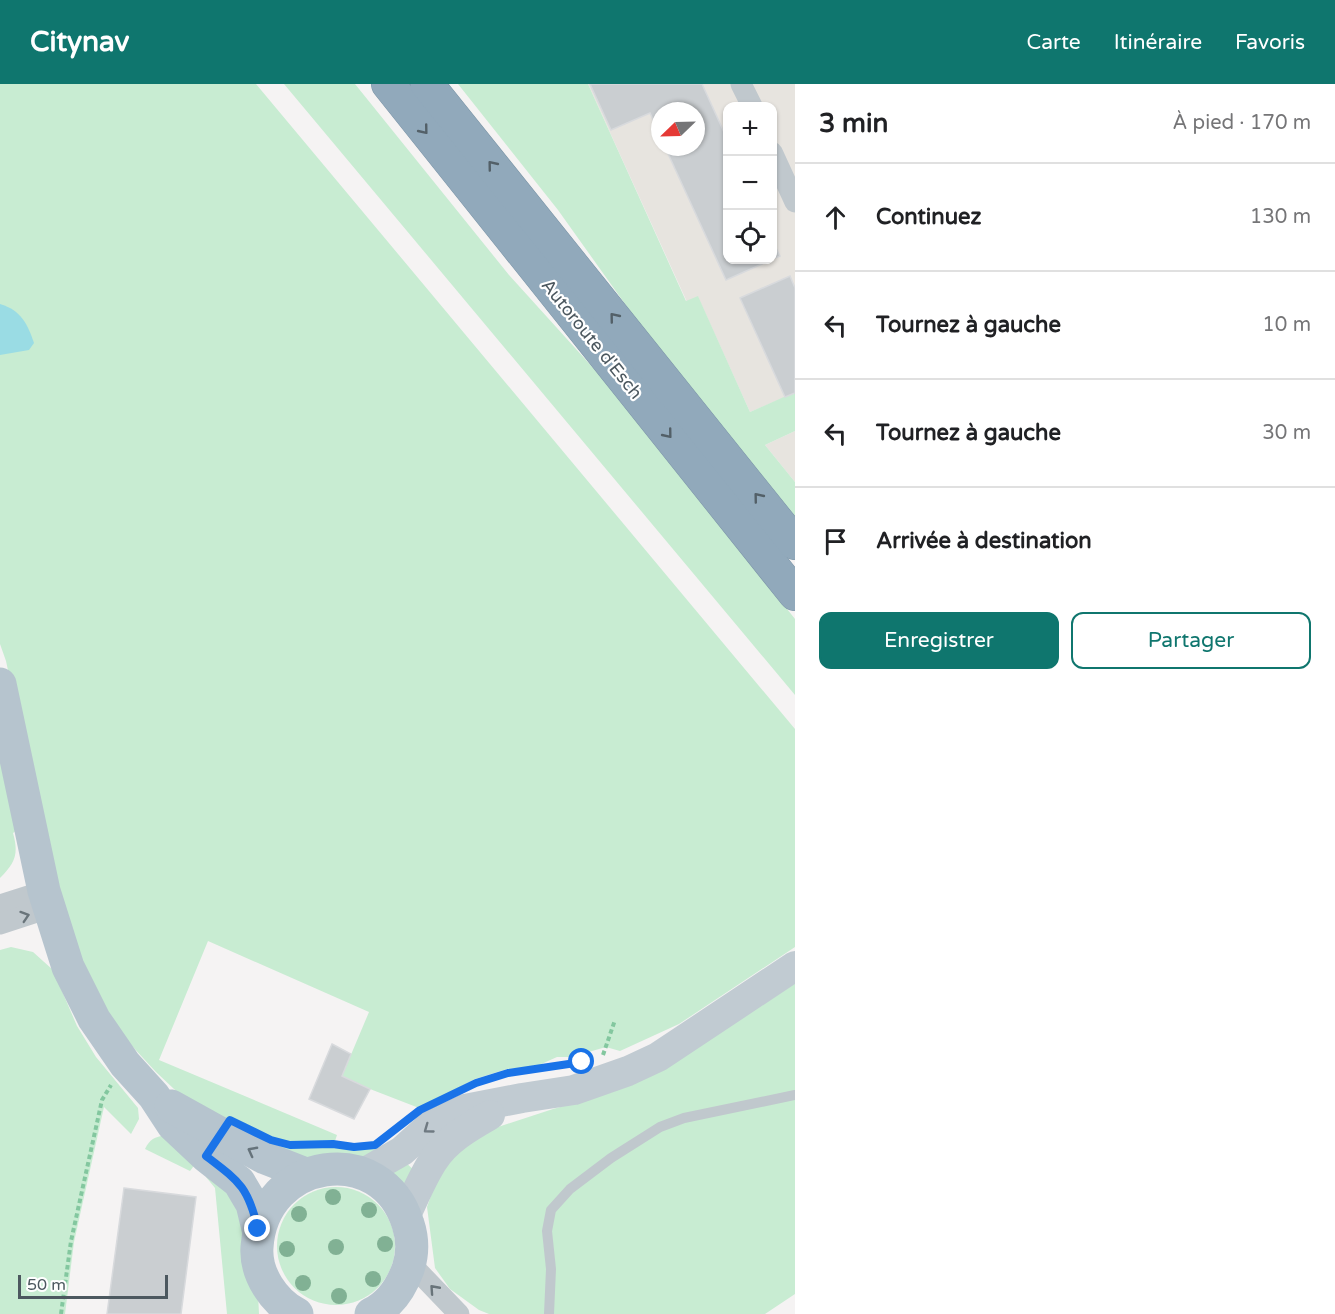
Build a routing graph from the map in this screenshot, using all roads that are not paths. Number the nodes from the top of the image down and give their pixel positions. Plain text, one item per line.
1 (388, 84) edge
2 (427, 84) edge
3 (741, 84) edge
4 (750, 102) edge
5 (774, 156) edge
6 (795, 202) edge
7 (795, 543) edge
8 (795, 594) edge
9 (0, 684) edge
10 (46, 900) junction
11 (0, 905) edge
12 (0, 924) edge
13 (795, 966) edge
14 (520, 1085) junction
15 (795, 1095) edge
16 (154, 1096) junction
17 (306, 1174) junction
18 (362, 1174) junction
19 (405, 1215) junction
20 (258, 1229) junction
21 (410, 1263) junction
22 (269, 1302) edge
23 (382, 1313) edge
24 (297, 1314) edge
25 (459, 1314) edge
26 (549, 1314) edge

1 -> 8 highway, Autoroute d'Esch
7 -> 2 highway, Autoroute d'Esch
3 - 4 street
5 - 6 street
9 - 10 main road
10 - 11 street
12 -> 10 street
10 - 16 main road
13 - 14 main road
14 -> 18 main road
14 - 19 main road
15 - 26 lane
17 -> 16 main road
16 - 20 main road
17 - 18 main road
17 - 20 main road
18 - 19 main road
19 - 21 main road
20 - 22 main road
21 - 23 main road
25 -> 21 street
22 - 24 main road

